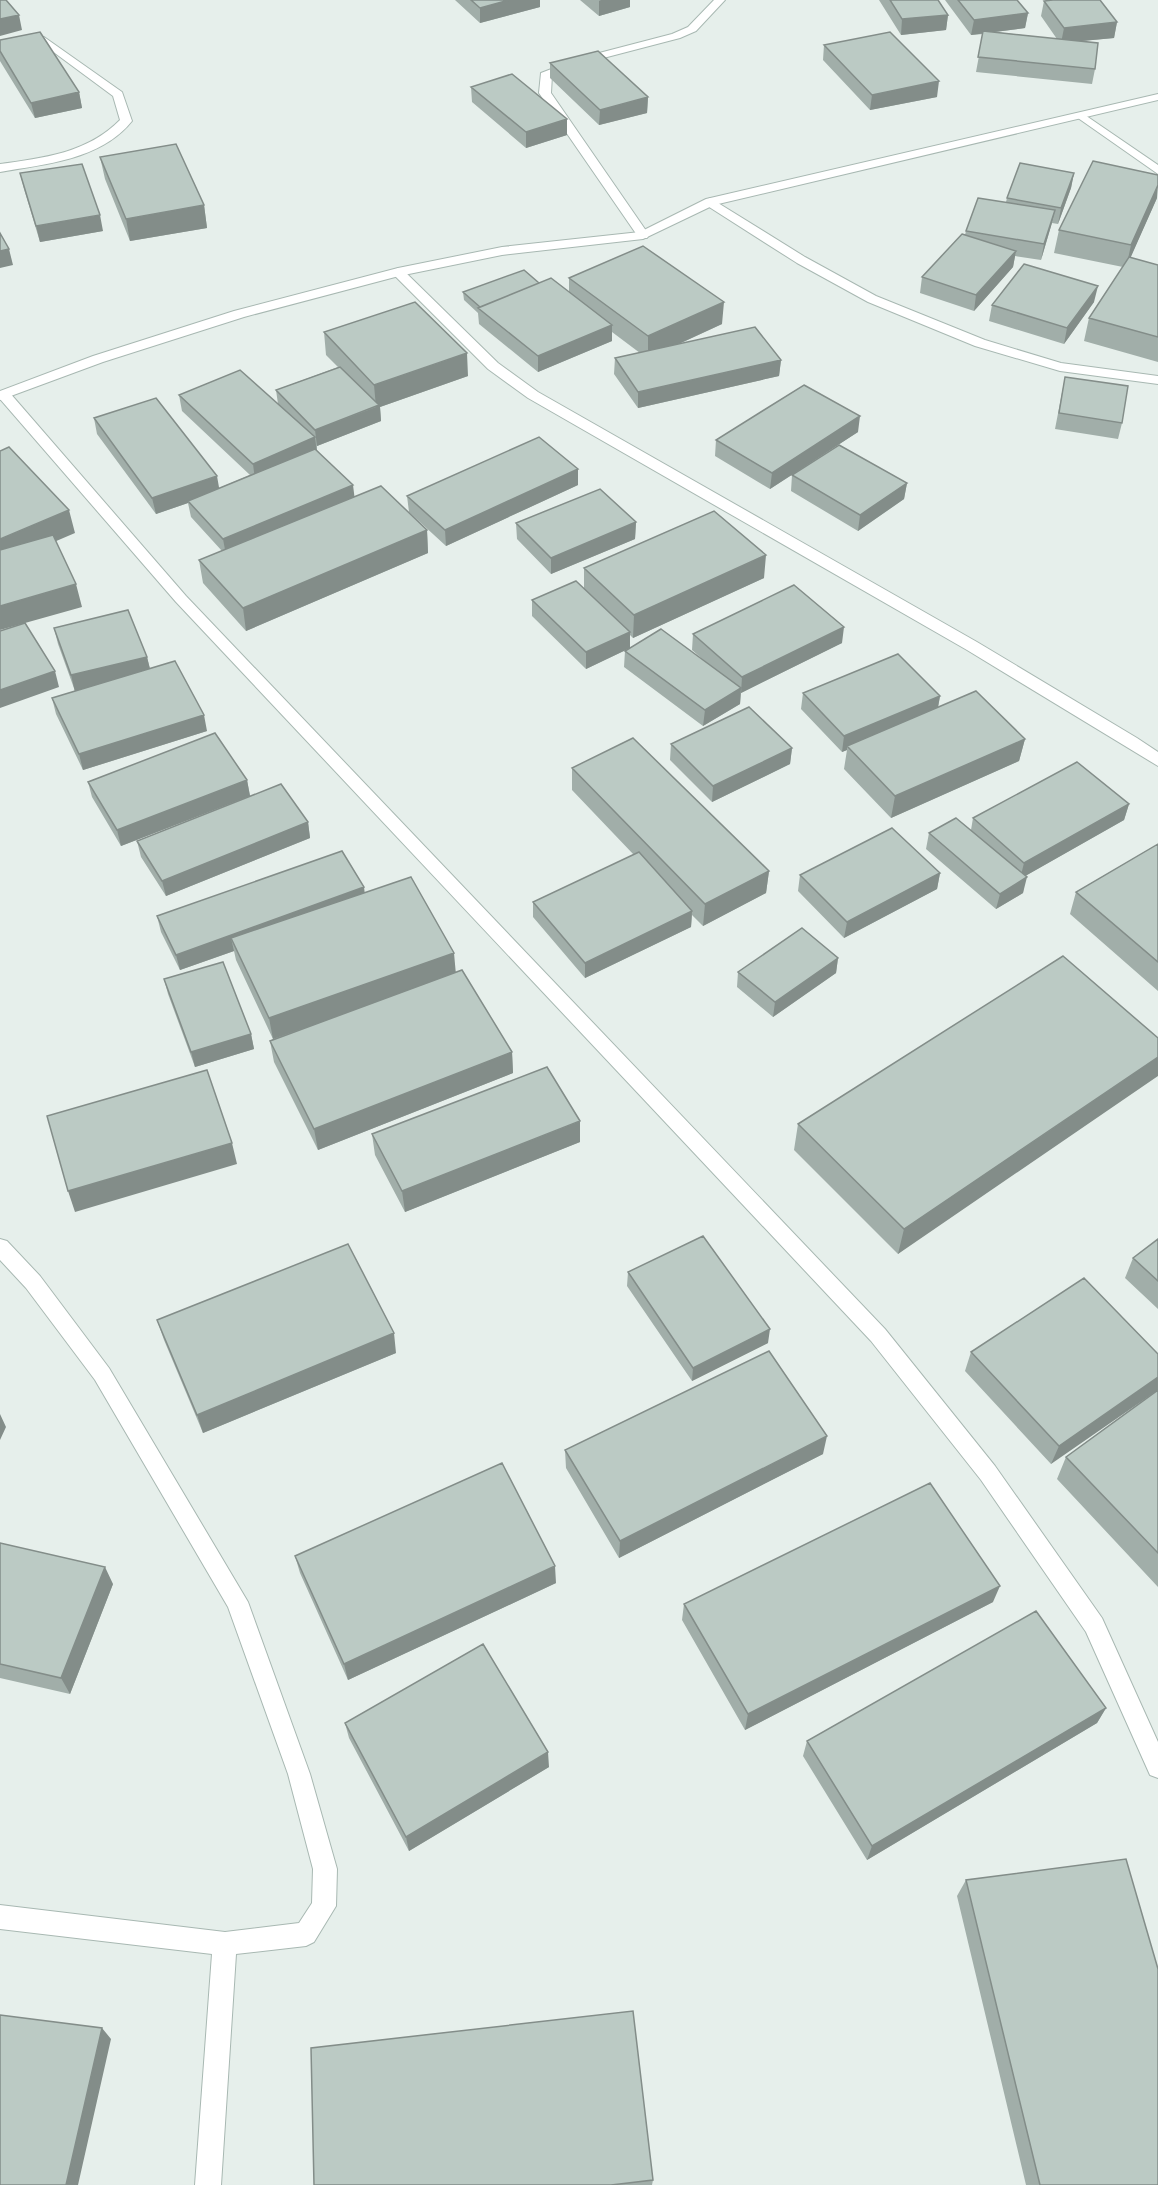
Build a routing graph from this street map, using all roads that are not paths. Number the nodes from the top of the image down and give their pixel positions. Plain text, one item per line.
1 (720, 0) edge
2 (44, 40) edge
3 (1158, 97) edge
4 (1082, 116) junction
5 (0, 168) edge
6 (1158, 170) edge
7 (710, 202) junction
8 (643, 235) junction
9 (398, 272) junction
10 (1158, 380) edge
11 (2, 396) edge
12 (1158, 760) edge
13 (0, 1247) edge
14 (1158, 1767) edge
15 (0, 1917) edge
16 (225, 1944) junction
17 (208, 2185) edge

1 - 8 street
2 - 5 street
3 - 4 street
4 - 6 street
4 - 7 street
7 - 8 street
7 - 10 street
8 - 9 street
9 - 11 street
9 - 12 street
11 - 14 street
13 - 16 street
15 - 16 street
16 - 17 street

